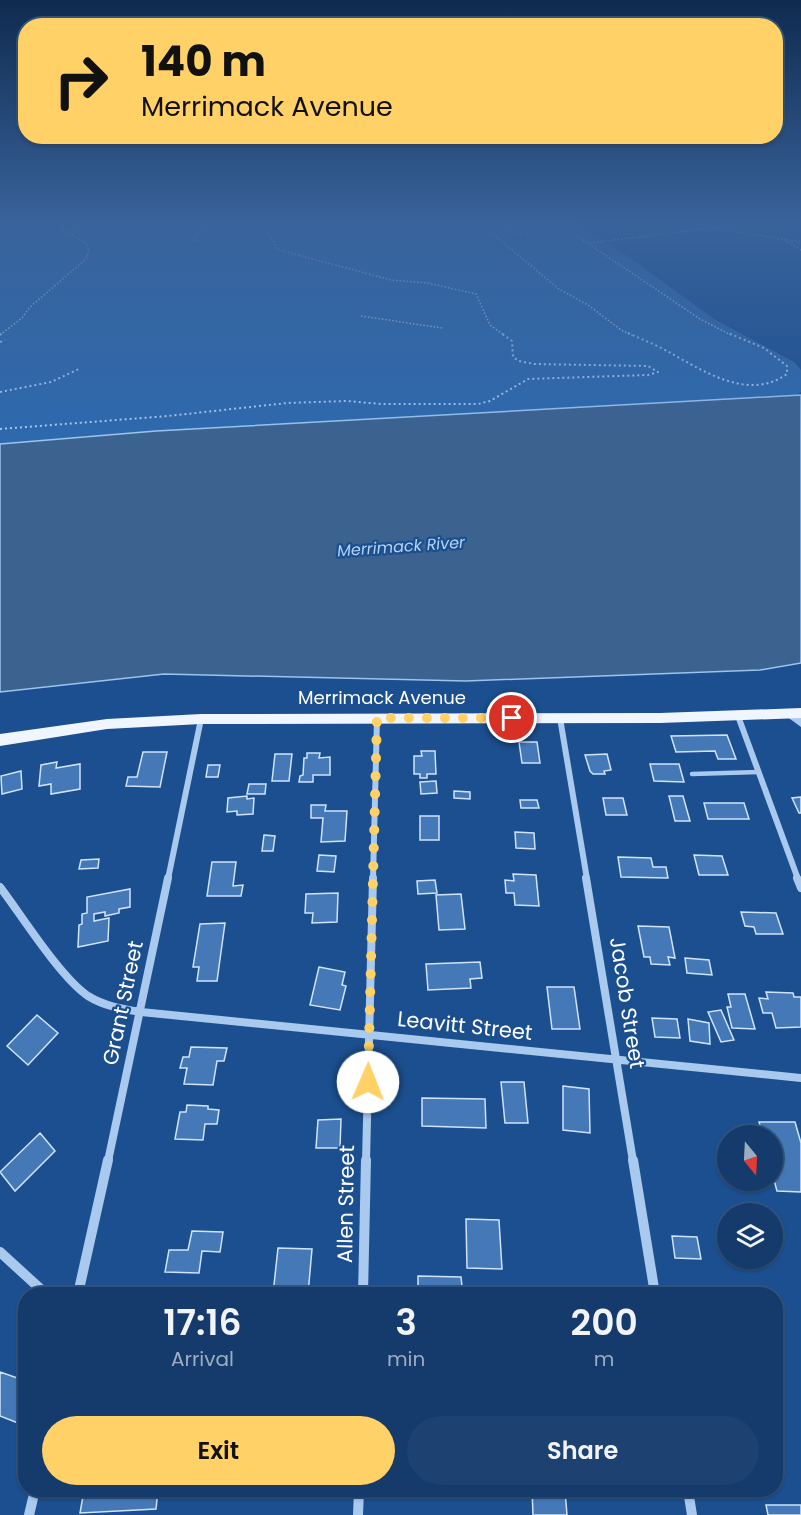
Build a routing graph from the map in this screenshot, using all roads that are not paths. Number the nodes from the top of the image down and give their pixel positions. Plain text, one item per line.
1 (738, 716) junction
2 (797, 716) edge
3 (560, 717) junction
4 (201, 718) junction
5 (377, 718) junction
6 (0, 740) edge
7 (759, 772) junction
8 (692, 774) dead end
9 (0, 887) edge
10 (801, 888) edge
11 (141, 1012) junction
12 (369, 1035) junction
13 (616, 1060) junction
14 (801, 1078) edge
15 (0, 1252) edge
16 (38, 1287) edge
17 (80, 1287) edge
18 (363, 1287) edge
19 (655, 1287) edge
20 (33, 1497) edge
21 (359, 1497) edge
22 (689, 1497) edge
23 (29, 1515) edge
24 (358, 1515) edge
25 (692, 1515) edge

1 - 2 main road, Merrimack Avenue
1 - 3 main road, Merrimack Avenue
1 - 7 street
3 - 5 main road, Merrimack Avenue
3 - 13 street, Jacob Street
4 - 5 main road, Merrimack Avenue
4 - 6 main road, Merrimack Avenue
4 - 11 street, Grant Street
5 - 12 street, Allen Street
7 - 8 lane
7 - 10 street
9 - 11 street, Leavitt Street
11 - 12 street, Leavitt Street
11 - 17 street, Grant Street
12 - 13 street, Leavitt Street
12 - 18 street, Allen Street
13 - 14 street, Leavitt Street
13 - 19 street, Jacob Street
15 - 16 street
20 - 23 street
21 - 24 street
22 - 25 street

